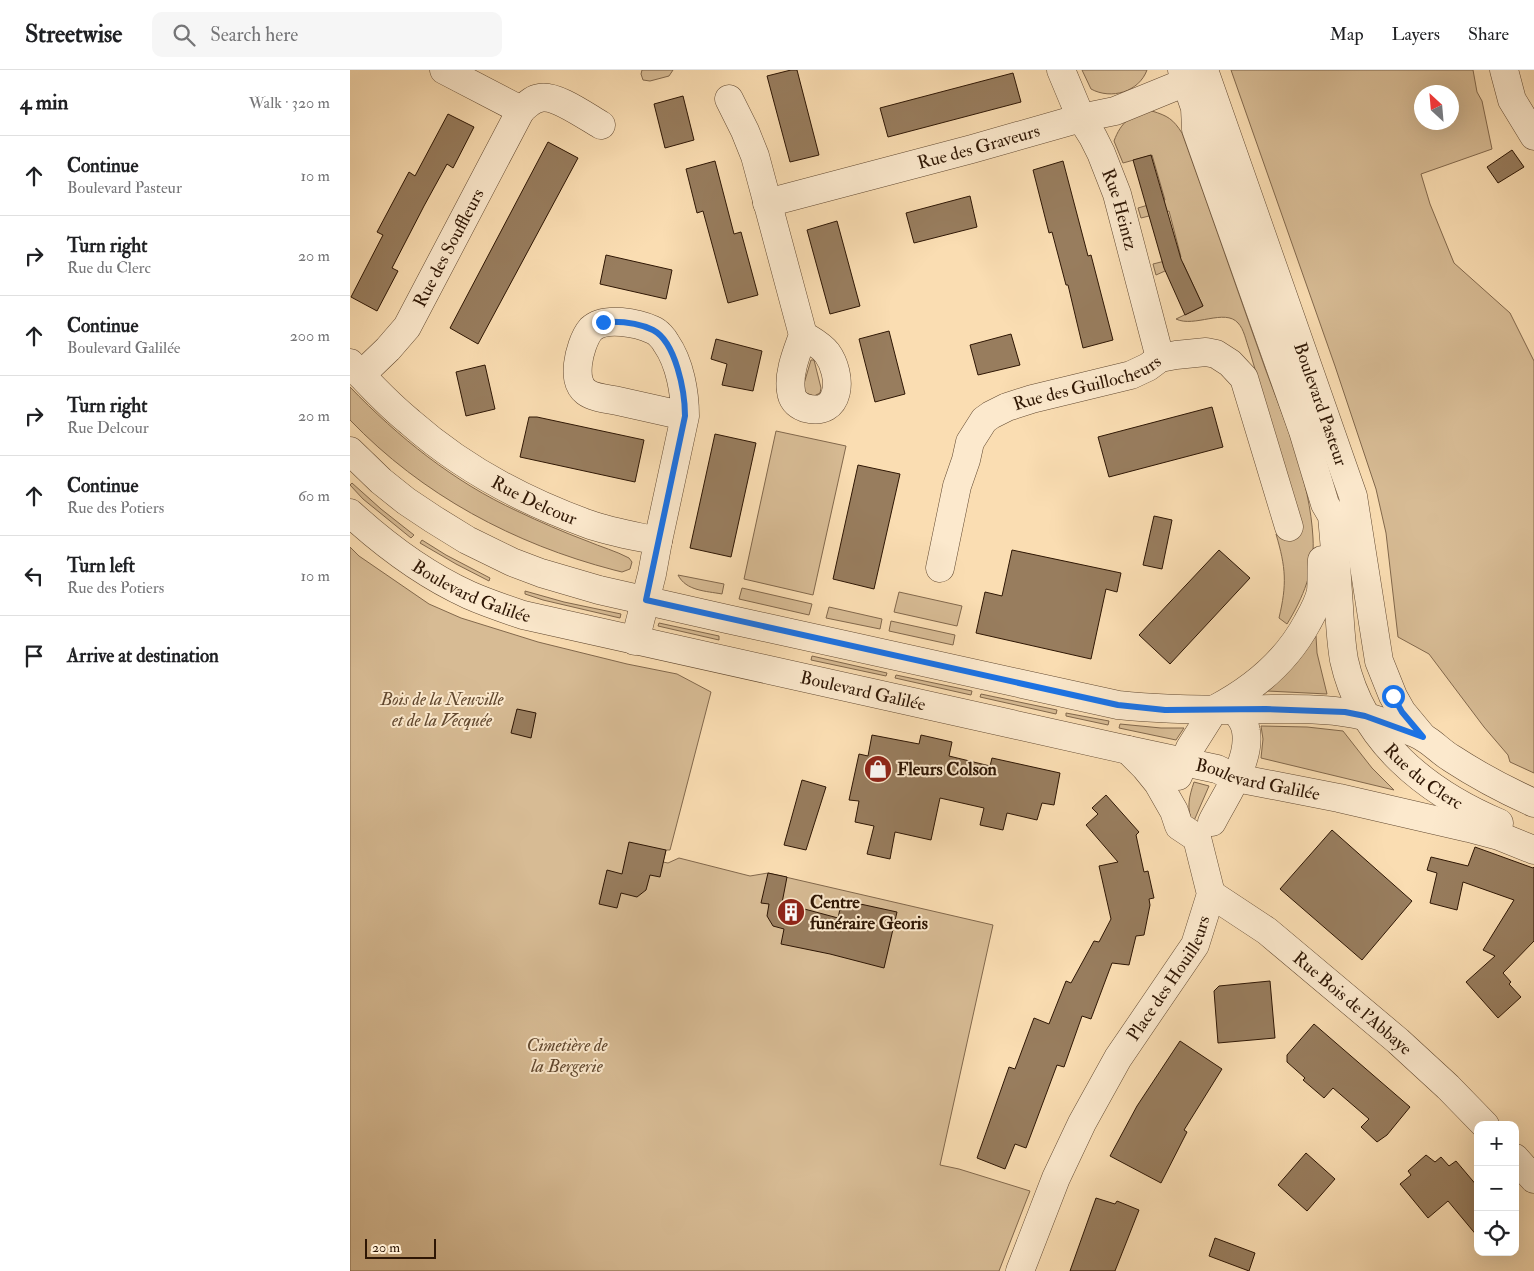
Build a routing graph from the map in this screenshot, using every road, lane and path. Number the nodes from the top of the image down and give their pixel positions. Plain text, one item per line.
1 (444, 70) edge
2 (1060, 70) edge
3 (1504, 70) edge
4 (1191, 74) edge
5 (729, 99) dead end
6 (521, 110) junction
7 (1081, 118) junction
8 (601, 125) dead end
9 (1534, 136) edge
10 (767, 203) junction
11 (802, 335) dead end
12 (1160, 358) junction
13 (355, 369) edge
14 (685, 416) dead end
15 (350, 451) edge
16 (1325, 504) junction
17 (350, 513) edge
18 (1289, 527) dead end
19 (658, 542) junction
20 (940, 568) dead end
21 (646, 600) junction
22 (635, 641) junction
23 (1224, 710) junction
24 (1365, 716) junction
25 (1423, 737) junction
26 (1128, 750) junction
27 (1183, 760) junction
28 (1236, 778) junction
29 (1271, 785) junction
30 (1534, 803) edge
31 (1174, 811) junction
32 (1401, 812) joint
33 (1205, 830) junction
34 (1534, 838) edge
35 (1534, 850) edge
36 (1211, 894) junction
37 (1481, 1121) edge
38 (1519, 1162) edge
39 (1534, 1179) edge
40 (1020, 1271) edge

1 - 6 street
2 - 7 street, Rue Heintz
3 - 9 street
4 - 7 street, Rue des Graveurs
4 - 16 street, Boulevard Pasteur
4 - 25 street, Boulevard Pasteur
5 - 10 street
6 - 8 street
6 - 13 street, Rue des Souffleurs
7 - 10 street, Rue des Graveurs
7 - 12 street, Rue Heintz
10 - 11 street
12 - 18 street, Rue des Guillocheurs
12 - 20 street, Rue des Guillocheurs
13 - 19 street, Rue Delcour
14 - 19 street
15 - 21 street
16 - 23 street, Boulevard Pasteur
16 - 24 street, Boulevard Pasteur
17 - 22 street, Boulevard Galilée
19 - 21 street
21 - 22 street
21 - 23 street
22 - 26 street, Boulevard Galilée
23 - 24 street
23 - 27 street
23 - 28 street
24 - 25 street, Rue du Clerc
24 - 34 street, Rue du Clerc
25 - 30 street, Rue du Clerc
26 - 27 street, Boulevard Galilée
26 - 31 street
27 - 28 street, Boulevard Galilée
27 - 31 street
28 - 29 street, Boulevard Galilée
28 - 33 street
29 - 32 street, Boulevard Galilée
29 - 33 street
31 - 33 street
32 - 35 street, Rue du Clerc
33 - 36 street, Place des Houilleurs
36 - 37 street, Rue Bois de l'Abbaye
36 - 40 street, Place des Houilleurs
38 - 39 street

